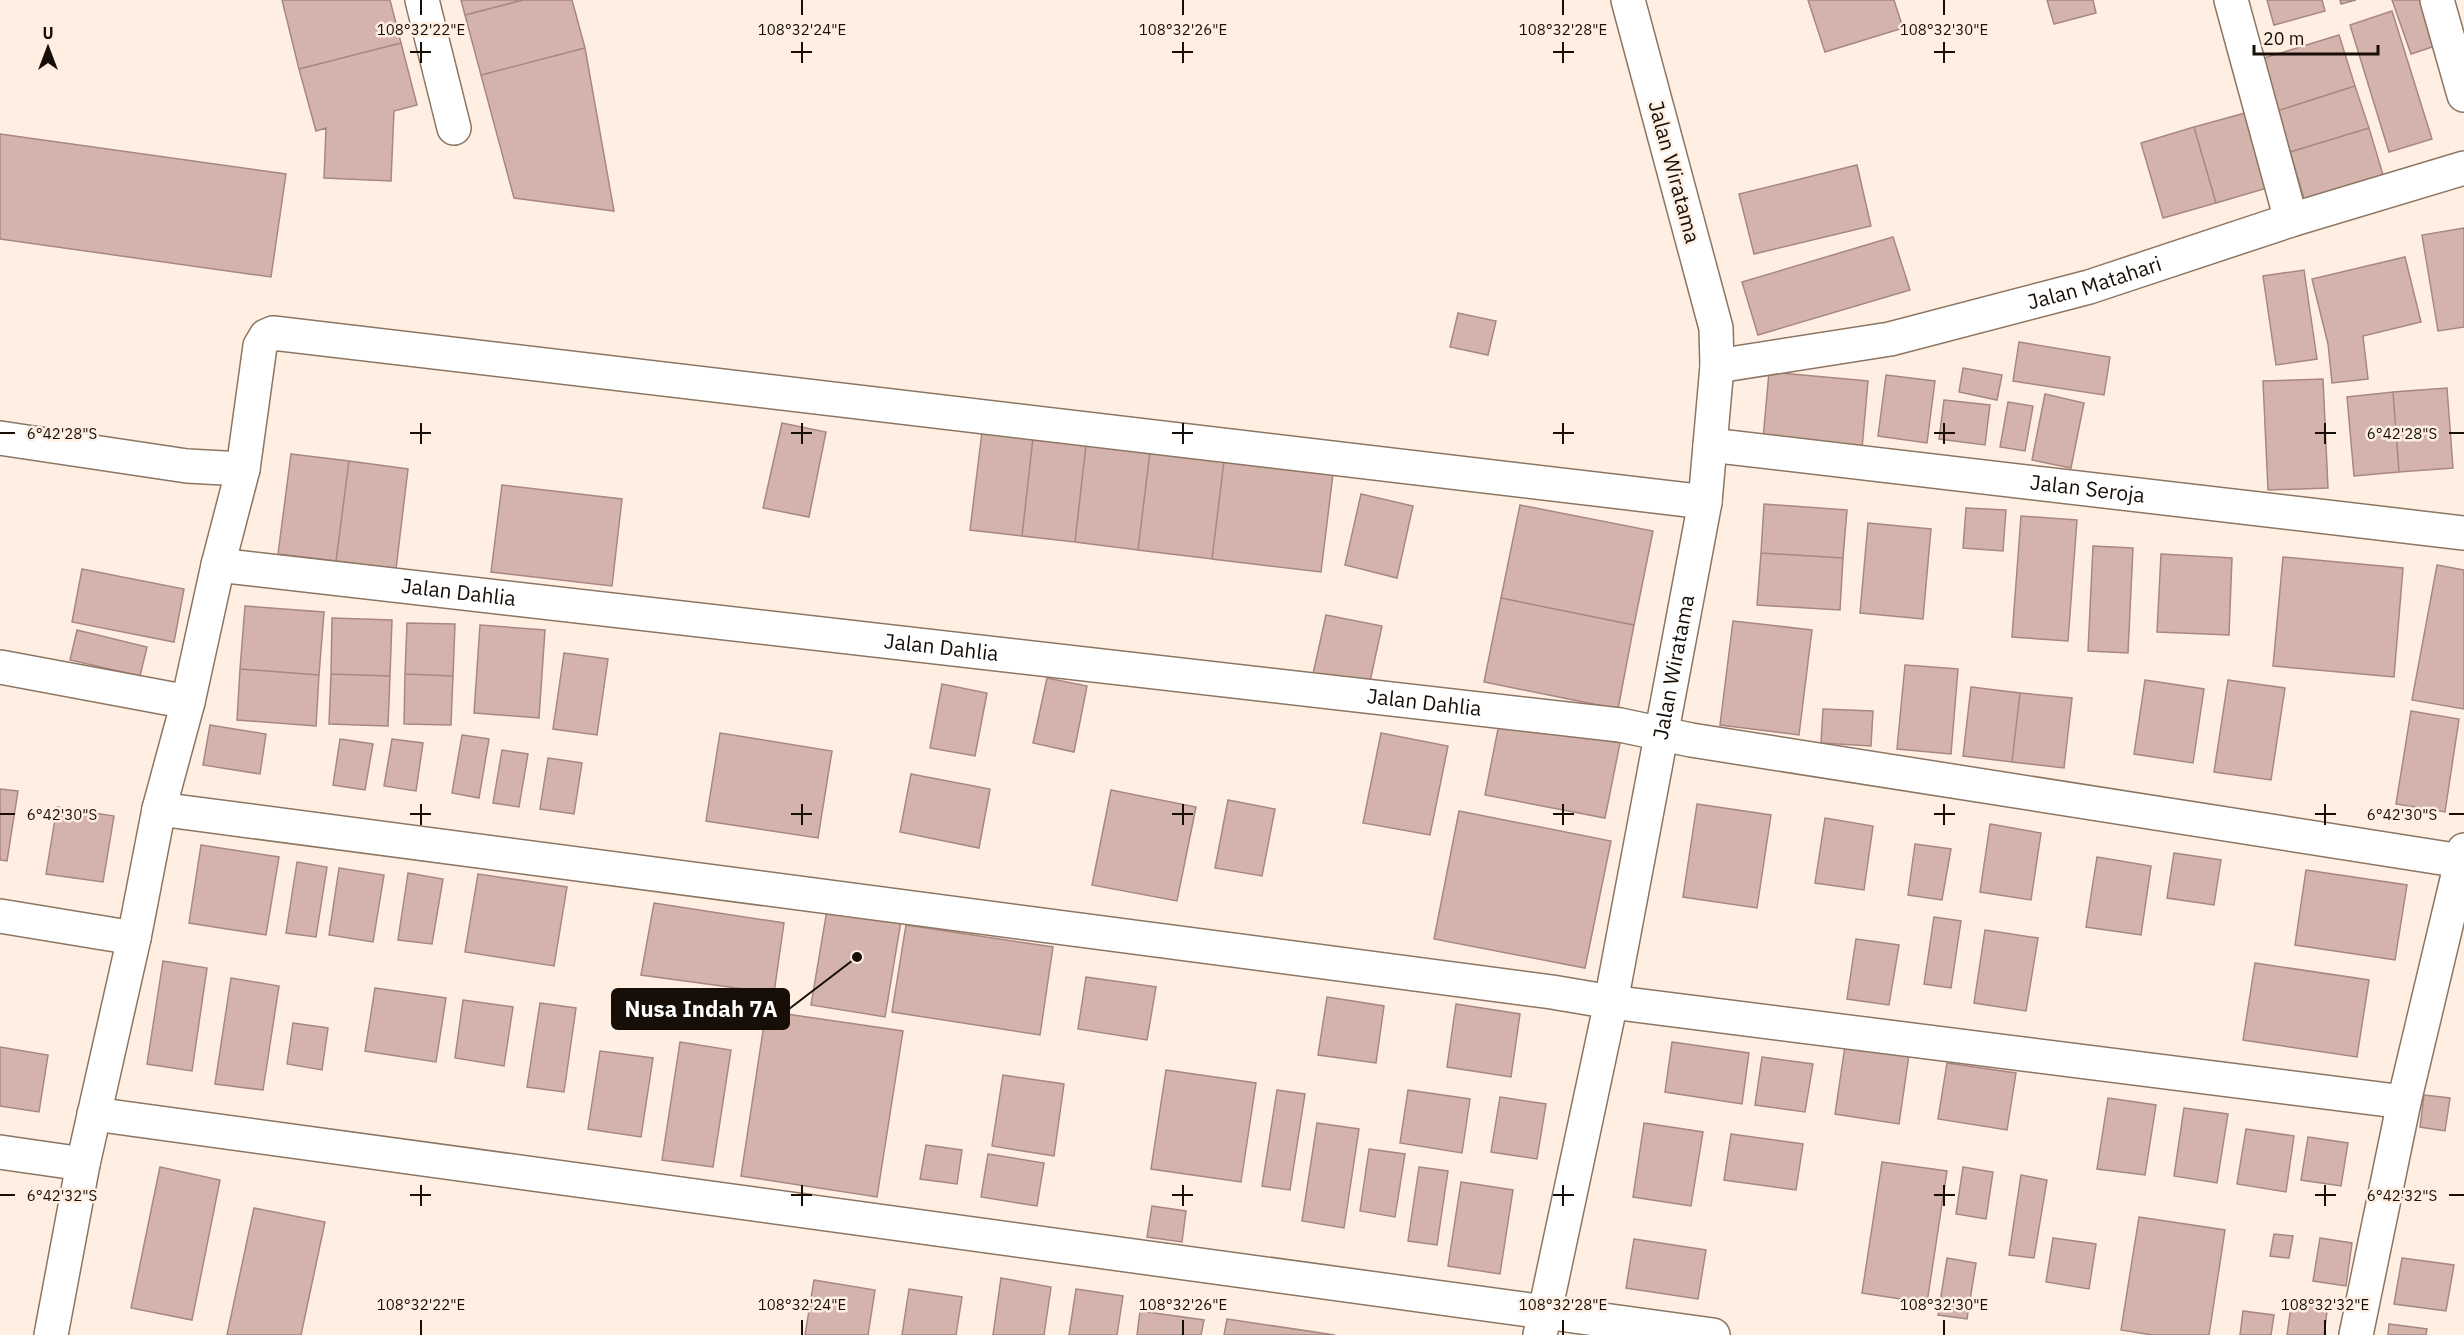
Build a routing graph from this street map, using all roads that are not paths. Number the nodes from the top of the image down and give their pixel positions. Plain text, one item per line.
1 (422, 0) edge
2 (1628, 0) edge
3 (2231, 0) edge
4 (2437, 0) edge
5 (2464, 95) edge
6 (454, 128) dead end
7 (2464, 168) edge
8 (2291, 220) junction
9 (1717, 366) junction
10 (0, 438) edge
11 (1710, 445) junction
12 (243, 469) junction
13 (1705, 502) junction
14 (2464, 533) edge
15 (218, 564) junction
16 (0, 667) edge
17 (188, 702) junction
18 (1661, 733) junction
19 (159, 809) junction
20 (2463, 856) edge
21 (0, 916) edge
22 (134, 938) junction
23 (1611, 1002) junction
24 (2404, 1102) junction
25 (94, 1114) junction
26 (0, 1152) edge
27 (83, 1164) junction
28 (1542, 1324) edge
29 (51, 1335) edge
30 (1713, 1335) edge
31 (2356, 1335) edge

1 - 6 street
2 - 9 street, Jalan Wiratama
3 - 8 street
4 - 5 street
7 - 8 street, Jalan Matahari
8 - 9 street, Jalan Matahari
9 - 11 street, Jalan Wiratama
10 - 12 street
11 - 13 street, Jalan Wiratama
11 - 14 street, Jalan Seroja
12 - 13 street
12 - 15 street
13 - 18 street, Jalan Wiratama
15 - 17 street
15 - 18 street, Jalan Dahlia
16 - 17 street
17 - 19 street
18 - 20 street, Jalan Dahlia
18 - 23 street, Jalan Wiratama
19 - 22 street
19 - 23 street
20 - 24 street
21 - 22 street
22 - 25 street
23 - 24 street
23 - 28 street, Jalan Wiratama
24 - 31 street
25 - 27 street
25 - 28 street
26 - 27 street
27 - 29 street
28 - 30 street

